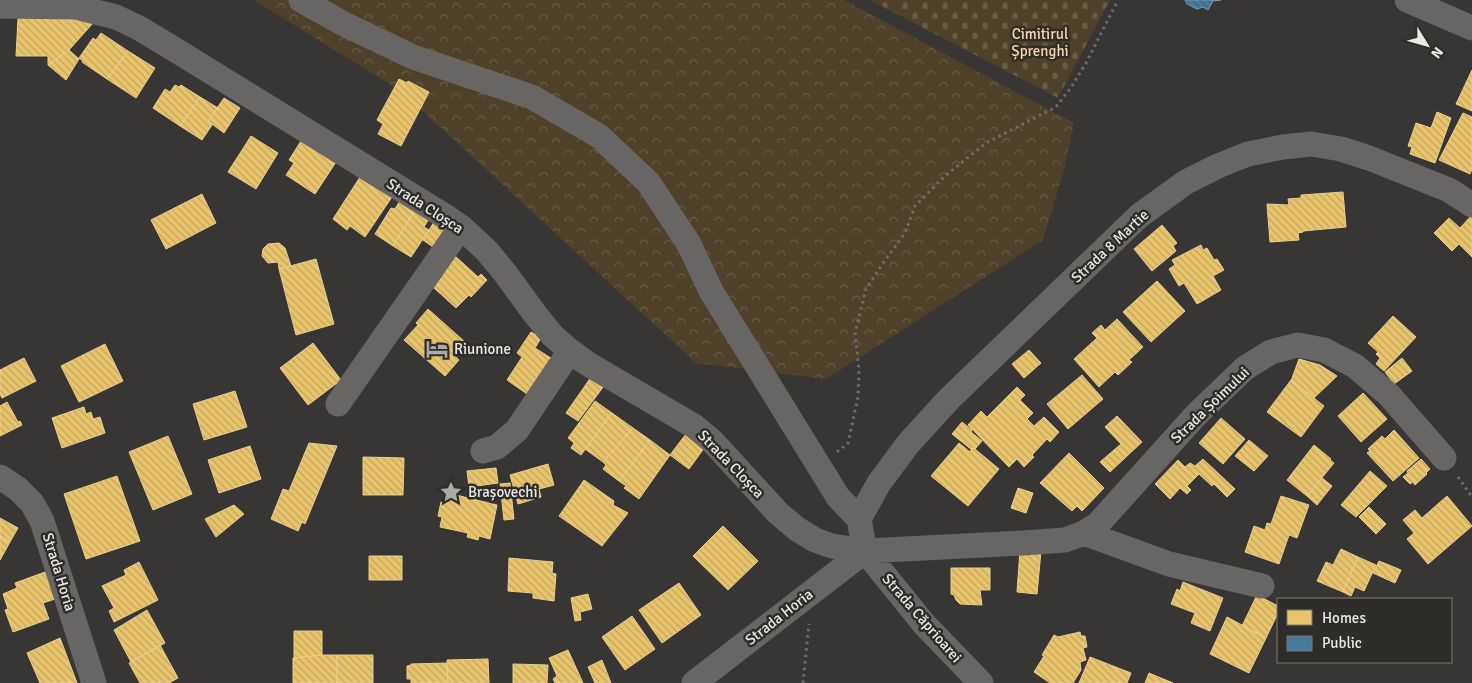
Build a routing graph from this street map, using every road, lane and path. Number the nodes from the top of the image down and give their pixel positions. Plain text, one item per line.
1 (301, 0) edge
2 (1118, 0) edge
3 (1407, 0) edge
4 (0, 6) edge
5 (122, 8) edge
6 (1472, 28) edge
7 (1472, 205) edge
8 (461, 227) junction
9 (570, 351) junction
10 (338, 404) dead end
11 (483, 451) dead end
12 (1444, 458) dead end
13 (820, 467) junction
14 (0, 477) edge
15 (859, 519) junction
16 (1084, 533) junction
17 (864, 550) junction
18 (1262, 586) dead end
19 (812, 592) junction
20 (94, 683) edge
21 (694, 683) edge
22 (803, 683) edge
23 (981, 683) edge

1 - 13 street
2 - 13 path
3 - 6 street
4 - 5 street, Strada Cloșca
5 - 8 street, Strada Cloșca
7 - 15 street, Strada 8 Martie
8 - 9 street, Strada Cloșca
8 - 10 street
9 - 11 street
9 - 17 street, Strada Cloșca
12 - 16 street, Strada Șoimului
13 - 15 street
14 - 20 street, Strada Horia
15 - 17 street
16 - 17 street, Strada Șoimului
16 - 18 street
17 - 19 street, Strada Horia
17 - 23 street, Strada Căprioarei
19 - 21 street, Strada Horia
19 - 22 path

